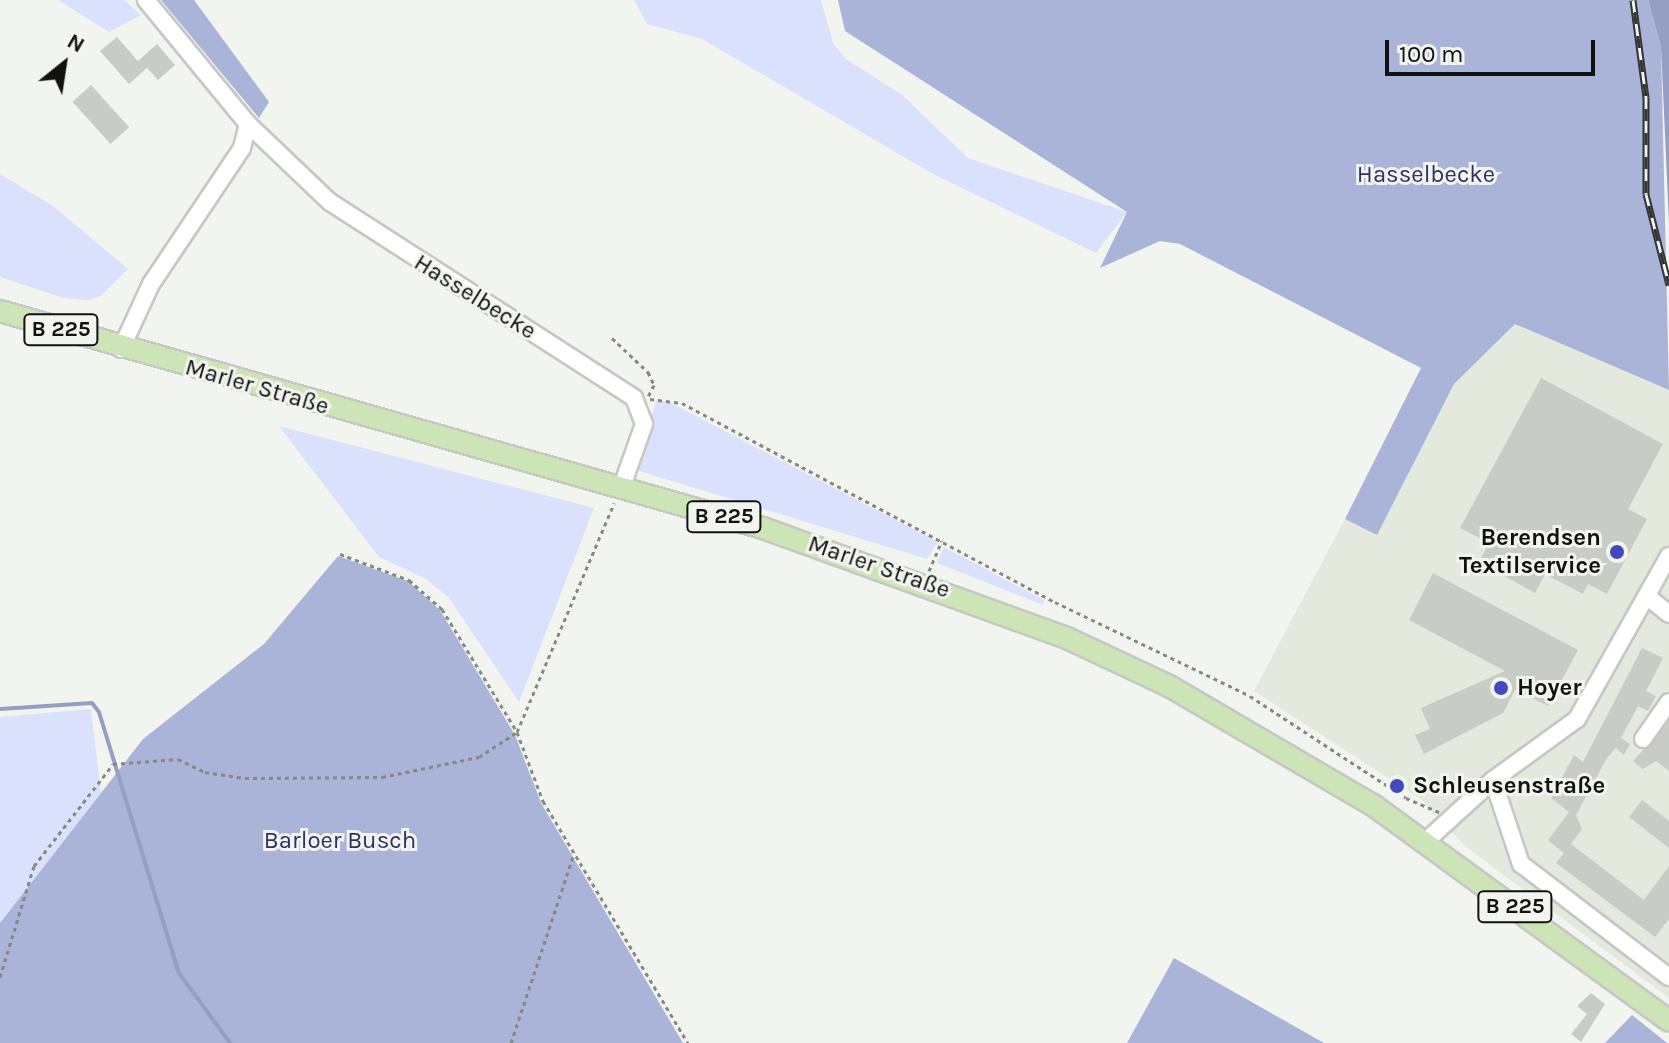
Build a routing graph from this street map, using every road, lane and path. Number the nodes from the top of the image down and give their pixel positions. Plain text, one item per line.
1 (146, 0) edge
2 (248, 124) junction
3 (0, 311) edge
4 (612, 338) dead end
5 (121, 349) junction
6 (640, 405) junction
7 (621, 489) junction
8 (942, 541) junction
9 (340, 554) dead end
10 (1669, 556) edge
11 (924, 581) junction
12 (1648, 597) junction
13 (1669, 614) edge
14 (1669, 702) edge
15 (517, 732) junction
16 (1643, 739) dead end
17 (1493, 780) junction
18 (1450, 816) junction
19 (1426, 841) junction
20 (574, 854) junction
21 (0, 977) edge
22 (1669, 977) edge
23 (1669, 1021) edge
24 (511, 1043) edge
25 (688, 1043) edge

1 - 2 street, Hasselbecke
2 - 5 street
2 - 6 street, Hasselbecke
3 - 5 main road, Marler Straße / B 225
4 - 6 path
5 - 7 main road, Marler Straße / B 225
6 - 7 street
6 - 8 path
7 - 11 main road, Marler Straße / B 225
7 - 15 path
8 - 11 path
8 - 18 path
9 - 15 path
10 - 12 street
11 - 19 main road, Marler Straße / B 225
12 - 13 street
12 - 17 street
14 - 16 street
15 - 20 path
15 - 21 path
17 - 18 street
17 - 22 street
18 - 19 street
19 - 23 main road, Marler Straße / B 225
20 - 24 path
20 - 25 path

